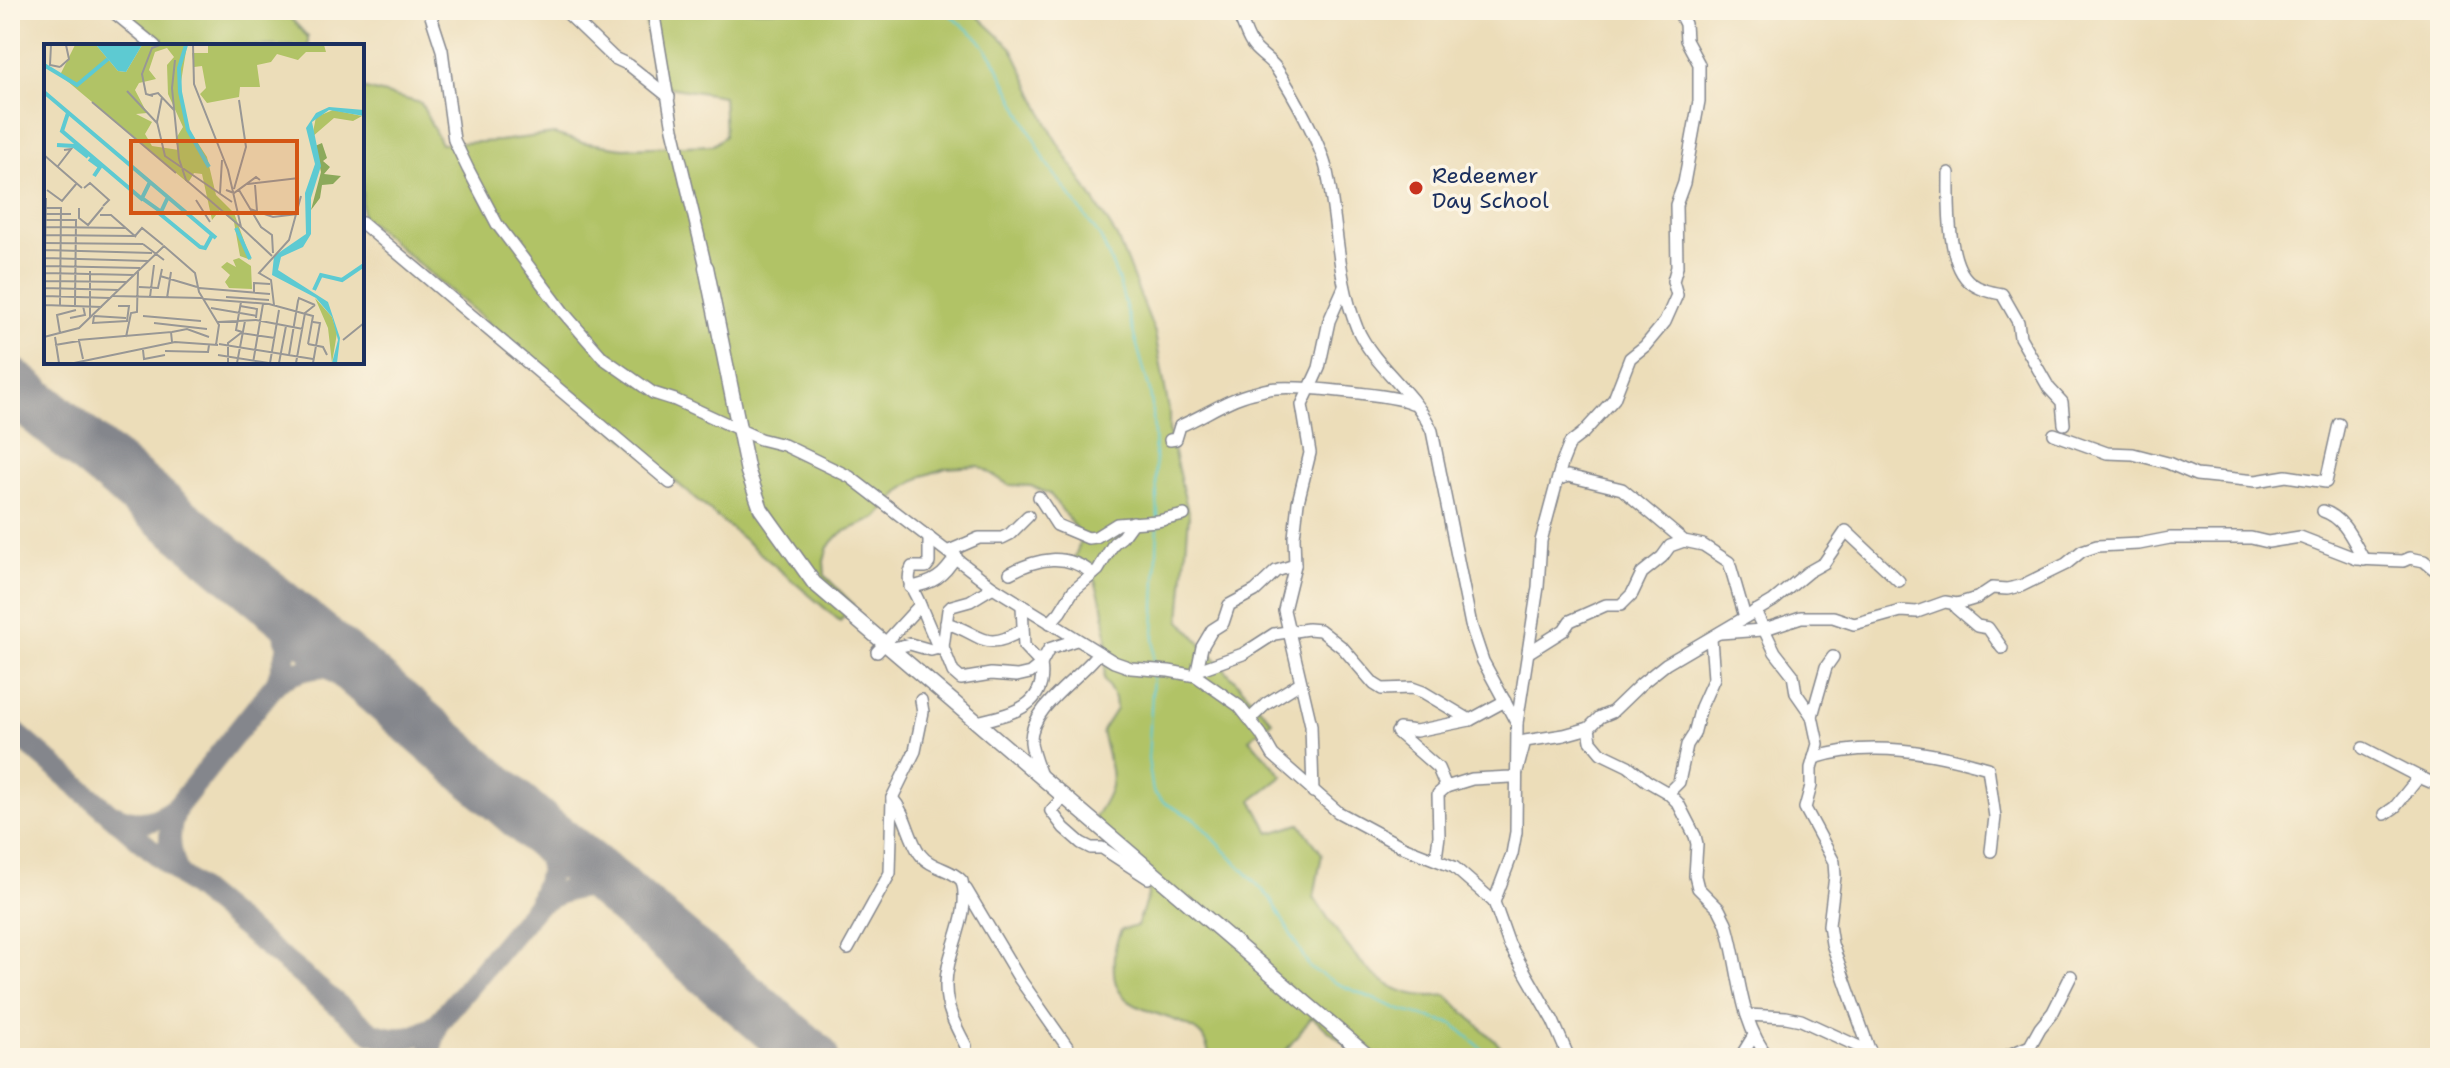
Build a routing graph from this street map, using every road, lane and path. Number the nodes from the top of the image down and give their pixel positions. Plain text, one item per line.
1 (111, 10) edge
2 (429, 10) edge
3 (564, 10) edge
4 (653, 10) edge
5 (1235, 10) edge
6 (1678, 10) edge
7 (153, 44) edge
8 (669, 97) junction
9 (1949, 173) dead end
10 (364, 225) edge
11 (706, 267) joint
12 (1344, 287) junction
13 (1311, 390) junction
14 (1416, 405) junction
15 (2064, 424) dead end
16 (2339, 424) dead end
17 (737, 429) junction
18 (2054, 434) dead end
19 (1170, 440) dead end
20 (1559, 479) junction
21 (670, 483) dead end
22 (1039, 497) dead end
23 (2323, 511) dead end
24 (1184, 515) dead end
25 (1028, 516) dead end
26 (1133, 522) junction
27 (929, 537) junction
28 (1684, 541) junction
29 (952, 554) junction
30 (2365, 561) junction
31 (1295, 565) junction
32 (2440, 568) edge
33 (1010, 573) dead end
34 (1093, 574) junction
35 (1899, 581) dead end
36 (910, 587) junction
37 (993, 587) junction
38 (920, 605) junction
39 (1022, 606) junction
40 (1956, 608) dead end
41 (1750, 614) junction
42 (946, 623) junction
43 (1050, 623) junction
44 (1022, 630) junction
45 (1762, 630) junction
46 (1288, 632) junction
47 (1716, 636) junction
48 (1076, 640) junction
49 (886, 648) junction
50 (941, 648) junction
51 (2002, 648) dead end
52 (1529, 652) junction
53 (1098, 654) junction
54 (1833, 657) dead end
55 (1041, 664) junction
56 (1197, 673) junction
57 (1300, 683) junction
58 (921, 700) dead end
59 (1505, 701) junction
60 (1812, 716) junction
61 (1250, 719) junction
62 (1470, 720) junction
63 (977, 722) junction
64 (1517, 724) junction
65 (1589, 728) junction
66 (2363, 748) dead end
67 (1814, 758) junction
68 (1516, 775) junction
69 (2419, 777) junction
70 (1042, 779) junction
71 (2440, 786) edge
72 (1446, 787) junction
73 (1313, 792) junction
74 (1668, 793) junction
75 (892, 798) junction
76 (1060, 801) dead end
77 (2385, 814) dead end
78 (1991, 851) dead end
79 (1436, 858) junction
80 (1148, 878) dead end
81 (962, 881) junction
82 (1494, 902) junction
83 (848, 949) dead end
84 (2071, 976) dead end
85 (1747, 1015) junction
86 (1754, 1035) junction
87 (966, 1046) dead end
88 (1872, 1054) edge
89 (1075, 1058) edge
90 (1370, 1058) edge
91 (1569, 1058) edge
92 (1740, 1058) edge
93 (1769, 1058) edge
94 (2002, 1058) edge

1 - 7 street
2 - 17 street
3 - 8 street
4 - 8 street
5 - 12 street
6 - 20 street
8 - 11 street
9 - 15 street
10 - 21 street
11 - 17 main road
12 - 13 street
12 - 14 street
13 - 14 street
13 - 19 street
13 - 31 street
14 - 59 street
16 - 18 street
17 - 27 street
17 - 49 main road
20 - 28 street
20 - 52 street
22 - 26 street
23 - 30 street
24 - 26 street
25 - 29 street
26 - 34 street
27 - 29 street
27 - 36 street
28 - 41 street
28 - 52 street
29 - 36 street
29 - 37 street
30 - 32 street
30 - 45 street
31 - 46 street
31 - 56 street
33 - 34 street
34 - 43 street
35 - 41 street
36 - 38 street
37 - 39 street
37 - 42 street
38 - 49 street
38 - 50 street
39 - 43 street
39 - 44 street
40 - 51 street
41 - 45 street
41 - 47 street
42 - 44 street
42 - 50 street
43 - 48 street
44 - 55 street
45 - 47 street
45 - 60 street
46 - 56 street
46 - 57 street
46 - 62 street
47 - 65 street
47 - 74 street
48 - 53 street
48 - 55 street
49 - 50 street
49 - 63 main road
50 - 55 street
52 - 64 street
53 - 56 street
53 - 70 street
54 - 60 street
55 - 63 street
56 - 61 street
57 - 61 street
57 - 73 street
58 - 75 street
59 - 62 street
59 - 64 street
60 - 67 street
61 - 73 street
62 - 72 street
63 - 70 main road
64 - 68 street
65 - 68 street
65 - 74 street
66 - 69 street
67 - 78 street
67 - 88 street
68 - 72 street
68 - 82 street
69 - 71 street
69 - 77 street
70 - 90 main road
72 - 79 street
73 - 79 street
74 - 85 street
75 - 81 street
75 - 83 street
76 - 80 street
79 - 82 street
81 - 87 street
81 - 89 street
82 - 91 street
84 - 94 street
85 - 86 street
85 - 88 street
86 - 92 street
86 - 93 street

